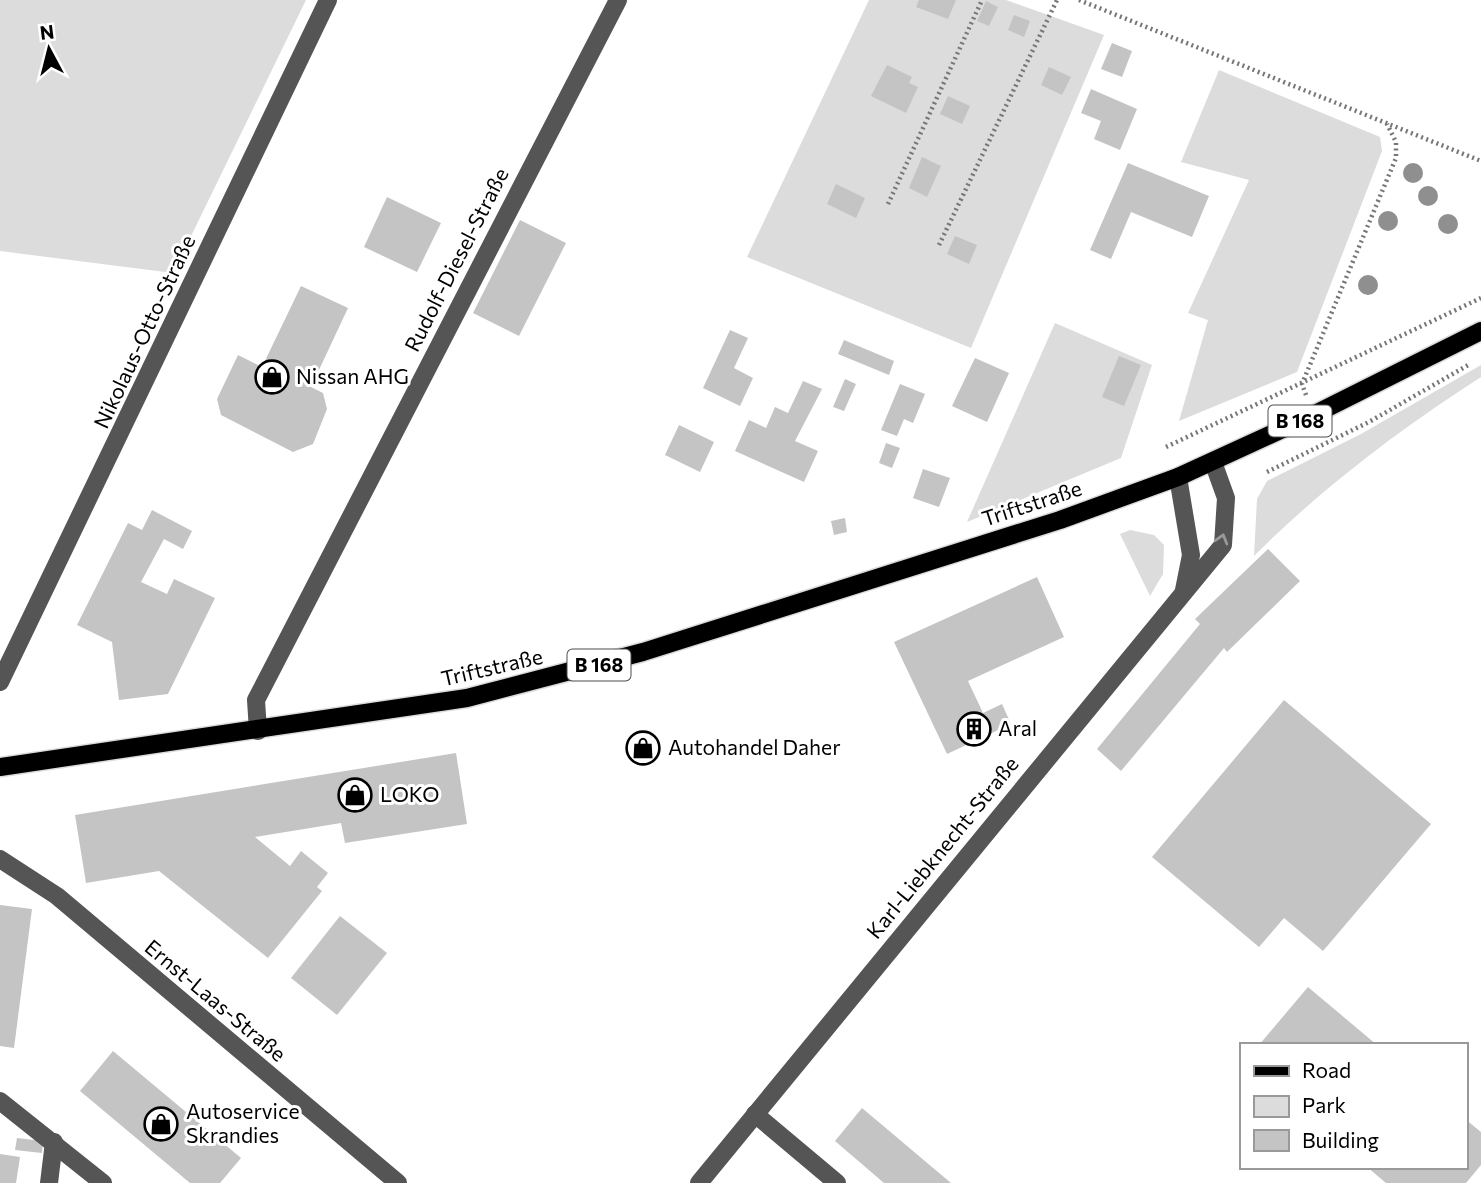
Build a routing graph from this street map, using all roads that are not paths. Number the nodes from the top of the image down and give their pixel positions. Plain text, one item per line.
1 (328, 0) edge
2 (618, 0) edge
3 (1481, 331) edge
4 (1213, 462) junction
5 (1178, 477) junction
6 (1184, 593) junction
7 (0, 682) edge
8 (258, 731) junction
9 (0, 767) edge
10 (0, 859) edge
11 (0, 1101) edge
12 (755, 1114) junction
13 (54, 1142) junction
14 (49, 1183) edge
15 (103, 1183) edge
16 (398, 1183) edge
17 (699, 1183) edge
18 (837, 1183) edge

1 - 7 street, Nikolaus-Otto-Straße
2 - 8 street, Rudolf-Diesel-Straße
3 - 4 main road, B 168
4 - 5 main road, B 168
6 -> 4 street, Karl-Liebknecht-Straße
5 - 6 street
5 - 8 main road, Triftstraße / B 168
6 - 12 street, Karl-Liebknecht-Straße
8 - 9 main road, Triftstraße / B 168
10 - 16 street, Ernst-Laas-Straße
11 - 13 street
12 - 17 street, Karl-Liebknecht-Straße
12 - 18 street
13 - 14 street
13 - 15 street

